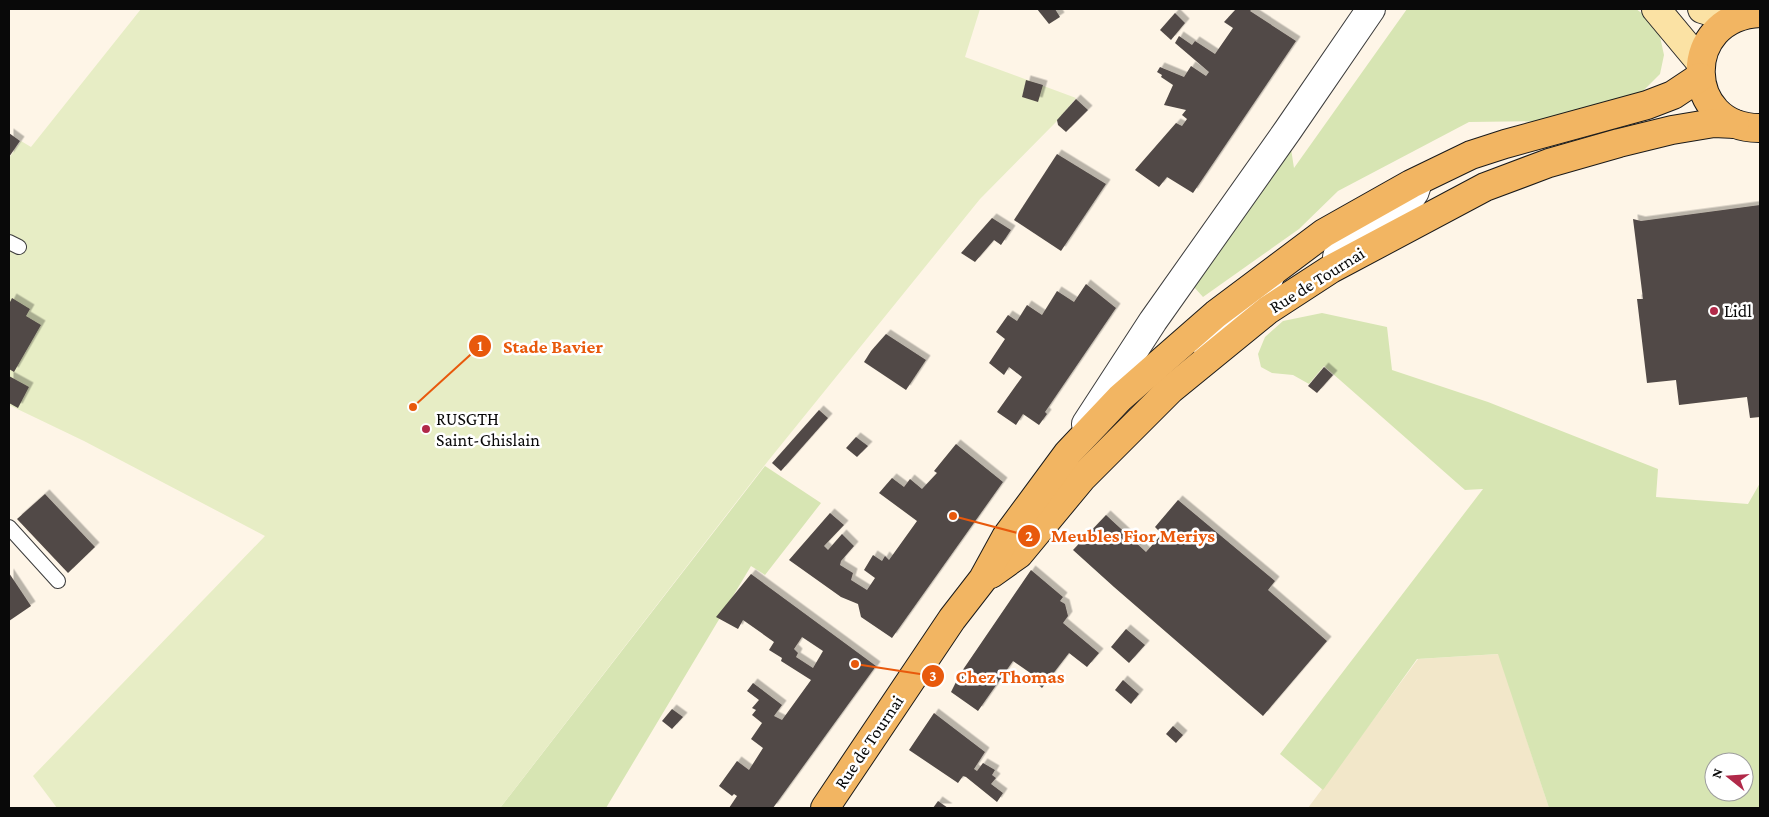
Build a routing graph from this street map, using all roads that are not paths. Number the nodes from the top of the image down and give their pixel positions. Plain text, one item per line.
1 (1371, 9) edge
2 (1656, 9) edge
3 (1702, 9) edge
4 (1754, 14) edge
5 (1701, 70) junction
6 (1747, 126) edge
7 (1427, 176) junction
8 (1282, 263) junction
9 (1331, 269) junction
10 (1206, 360) junction
11 (1068, 453) junction
12 (9, 527) edge
13 (983, 579) junction
14 (58, 581) dead end
15 (825, 808) edge

1 - 11 street, Rue de Tournai
2 - 5 main road
3 - 4 main road
4 - 5 main road
5 - 6 main road
5 - 7 main road, Rue de Tournai
6 - 9 main road, Rue de Tournai
7 - 8 main road, Rue de Tournai
7 - 9 lane
8 - 10 lane
8 - 11 main road, Rue de Tournai
9 - 10 main road, Rue de Tournai
10 - 13 main road, Rue de Tournai
11 - 13 main road, Rue de Tournai
12 - 14 lane
13 - 15 main road, Rue de Tournai

